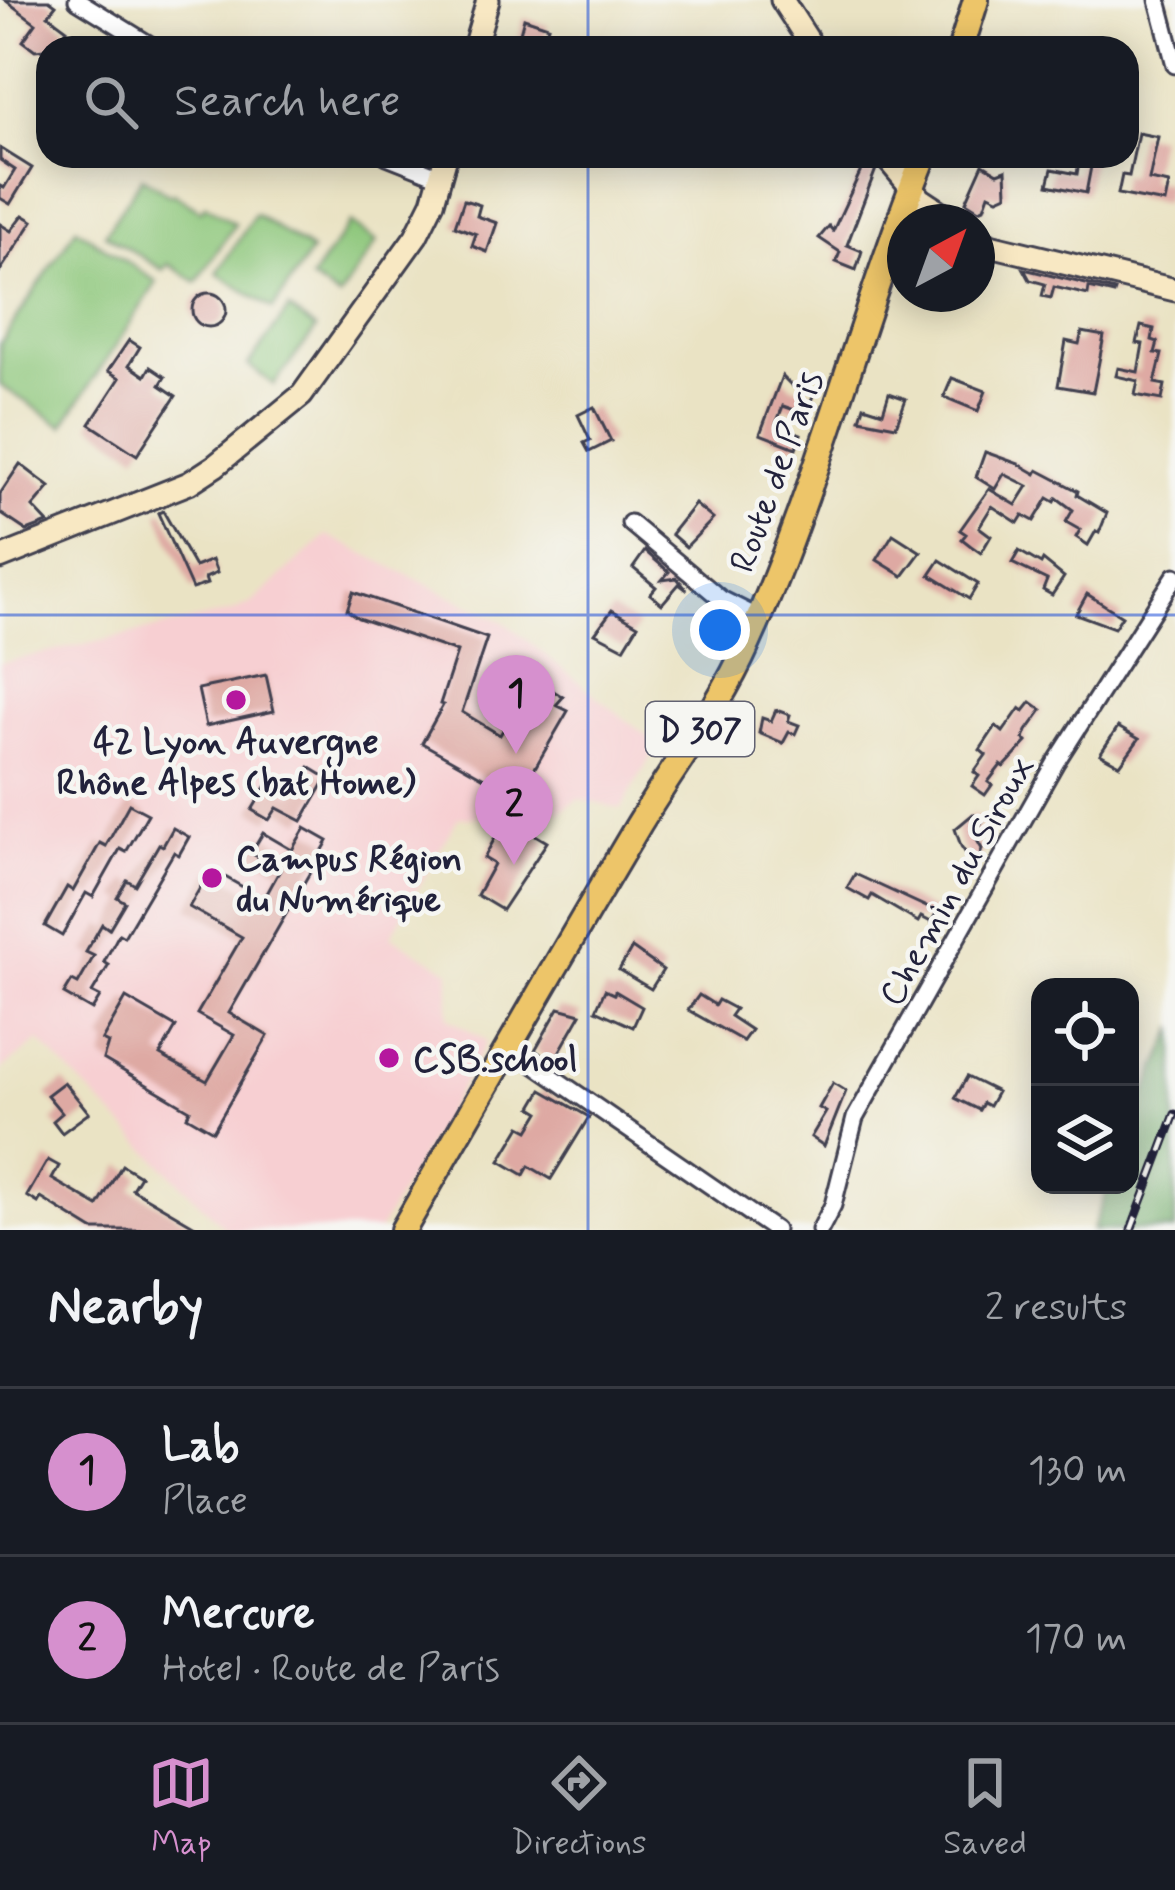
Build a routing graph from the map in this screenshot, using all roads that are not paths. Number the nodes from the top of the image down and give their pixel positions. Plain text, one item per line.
1 (76, 0) edge
2 (488, 0) edge
3 (782, 0) edge
4 (976, 0) edge
5 (1158, 0) edge
6 (135, 36) edge
7 (478, 36) edge
8 (805, 36) edge
9 (965, 36) edge
10 (1175, 65) edge
11 (438, 168) edge
12 (895, 168) edge
13 (919, 168) edge
14 (911, 188) junction
15 (929, 204) edge
16 (995, 245) edge
17 (1174, 289) edge
18 (630, 523) dead end
19 (0, 558) edge
20 (1175, 576) edge
21 (759, 618) junction
22 (506, 1046) junction
23 (403, 1230) edge
24 (775, 1230) edge
25 (820, 1230) edge

1 - 6 street
2 - 7 street
3 - 8 street
4 - 9 main road
5 - 10 street
11 - 19 street
12 - 14 street
13 - 14 main road, Route de Paris / D 307
14 - 15 street
14 - 21 main road, Route de Paris / D 307
16 - 17 street
18 - 21 street
20 - 25 street, Chemin du Siroux
21 - 22 main road, Route de Paris / D 307
22 - 23 main road, Route de Paris / D 307
22 - 24 street

